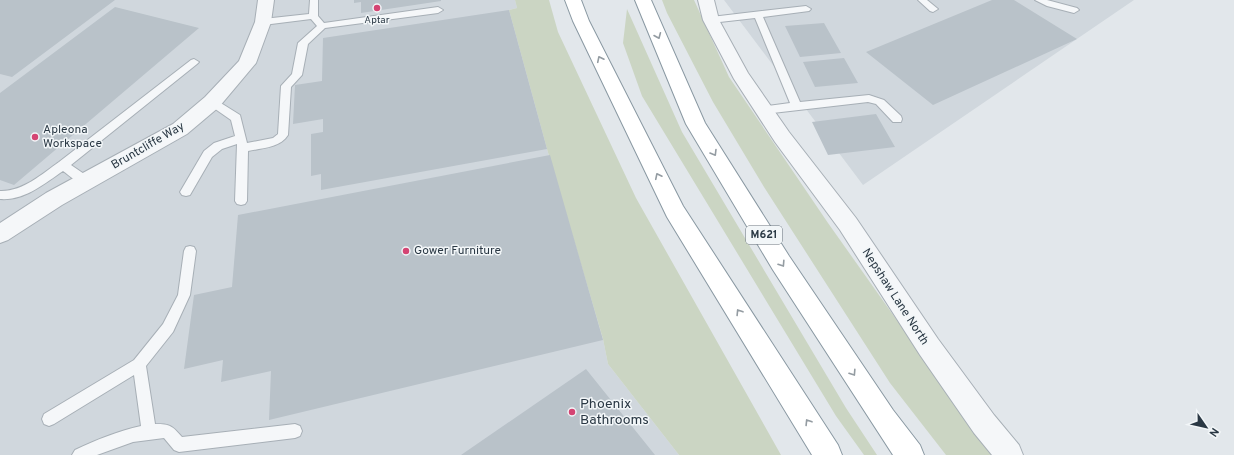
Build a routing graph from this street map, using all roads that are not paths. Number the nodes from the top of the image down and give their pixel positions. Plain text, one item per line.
1 (266, 0) edge
2 (314, 0) edge
3 (573, 0) edge
4 (643, 0) edge
5 (706, 0) edge
6 (922, 0) edge
7 (1040, 0) edge
8 (806, 9) dead end
9 (933, 9) dead end
10 (438, 10) dead end
11 (1074, 10) dead end
12 (758, 15) junction
13 (313, 16) junction
14 (711, 20) junction
15 (262, 22) junction
16 (322, 26) junction
17 (194, 62) dead end
18 (212, 102) junction
19 (796, 106) junction
20 (764, 110) junction
21 (897, 119) dead end
22 (242, 143) junction
23 (63, 165) junction
24 (86, 181) junction
25 (186, 192) dead end
26 (0, 195) edge
27 (241, 201) dead end
28 (0, 234) edge
29 (190, 251) dead end
30 (139, 364) junction
31 (49, 419) dead end
32 (149, 431) junction
33 (295, 431) dead end
34 (87, 454) edge
35 (828, 455) edge
36 (910, 455) edge
37 (1009, 455) edge

1 - 15 street, Bruntcliffe Way
2 - 13 lane
35 -> 3 highway
4 -> 36 highway, M621
5 - 14 street, Nepshaw Lane North
6 - 9 lane
7 - 11 lane
8 - 12 lane
10 - 16 lane
12 - 14 lane
12 - 19 lane
13 - 15 lane
13 - 16 lane
14 - 20 street, Nepshaw Lane North
15 - 18 street, Bruntcliffe Way
16 - 22 lane
17 - 23 lane
18 - 22 lane
18 - 24 street, Bruntcliffe Way
19 - 20 lane
19 - 21 lane
20 - 37 street, Nepshaw Lane North
22 - 25 lane
22 - 27 lane
23 - 24 lane
23 - 26 lane
24 - 28 street, Bruntcliffe Way
29 - 30 lane
30 - 31 lane
30 - 32 lane
32 - 33 lane
32 - 34 lane

